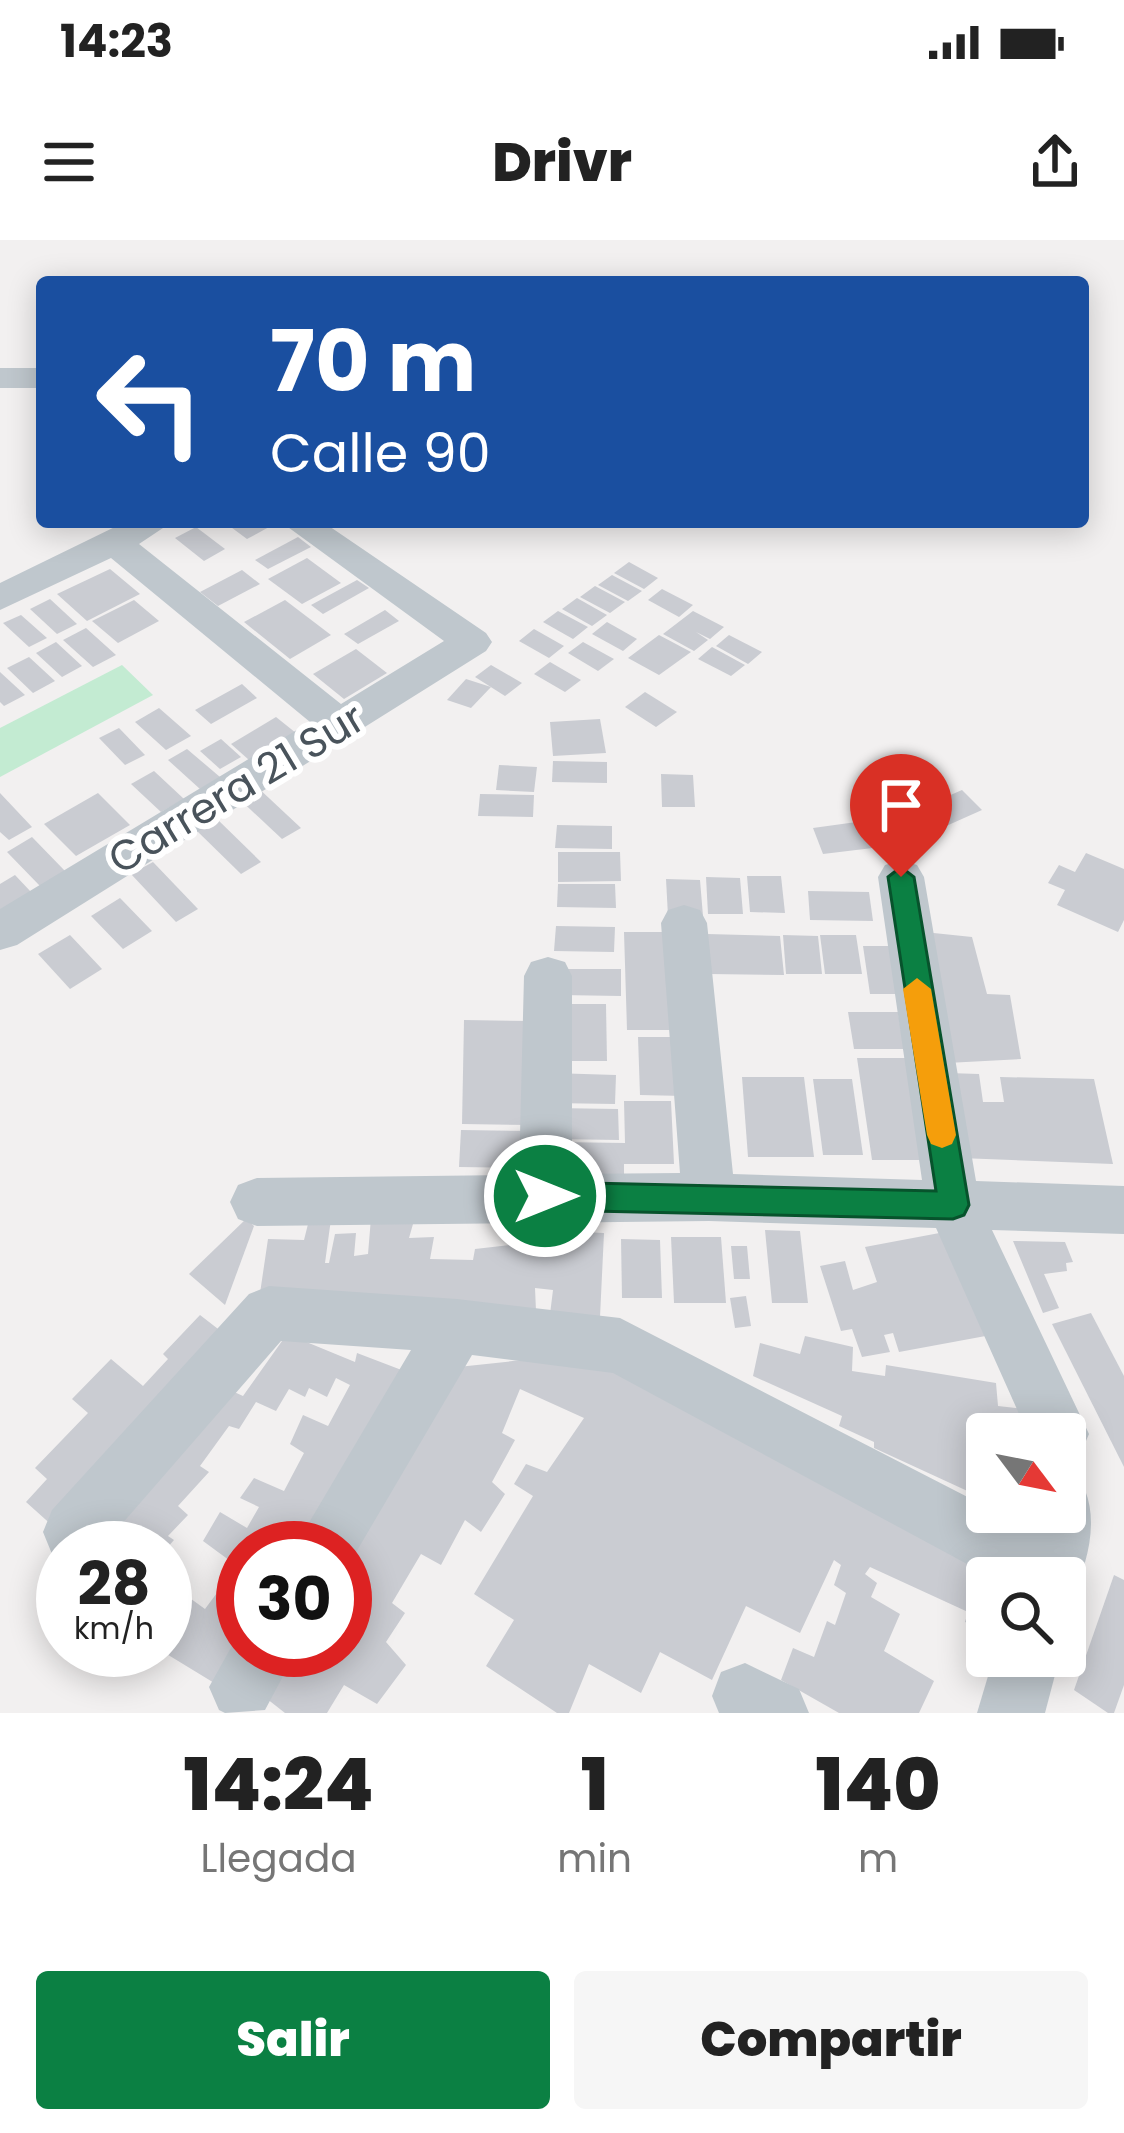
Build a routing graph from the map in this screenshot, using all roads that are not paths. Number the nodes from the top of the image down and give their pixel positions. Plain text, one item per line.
1 (0, 378) edge
2 (36, 378) edge
3 (142, 528) edge
4 (308, 528) edge
5 (114, 542) junction
6 (0, 598) edge
7 (340, 725) junction
8 (901, 877) dead end
9 (684, 923) dead end
10 (0, 932) edge
11 (548, 976) dead end
12 (545, 1196) junction
13 (709, 1197) junction
14 (257, 1202) dead end
15 (953, 1205) junction
16 (1124, 1210) edge
17 (457, 1326) junction
18 (1049, 1413) edge
19 (84, 1521) edge
20 (341, 1521) edge
21 (1014, 1557) edge
22 (1021, 1677) edge
23 (1011, 1713) edge

1 - 2 street
3 - 5 street
4 - 7 street, Carrera 21 Sur
5 - 6 street
5 - 7 street
7 - 10 street, Carrera 21 Sur
8 - 15 street
9 - 13 street
11 - 12 street
12 - 13 street
12 - 14 street
13 - 15 street
15 - 16 street
15 - 18 street
17 - 19 street
17 - 20 street
17 - 21 street
22 - 23 street

